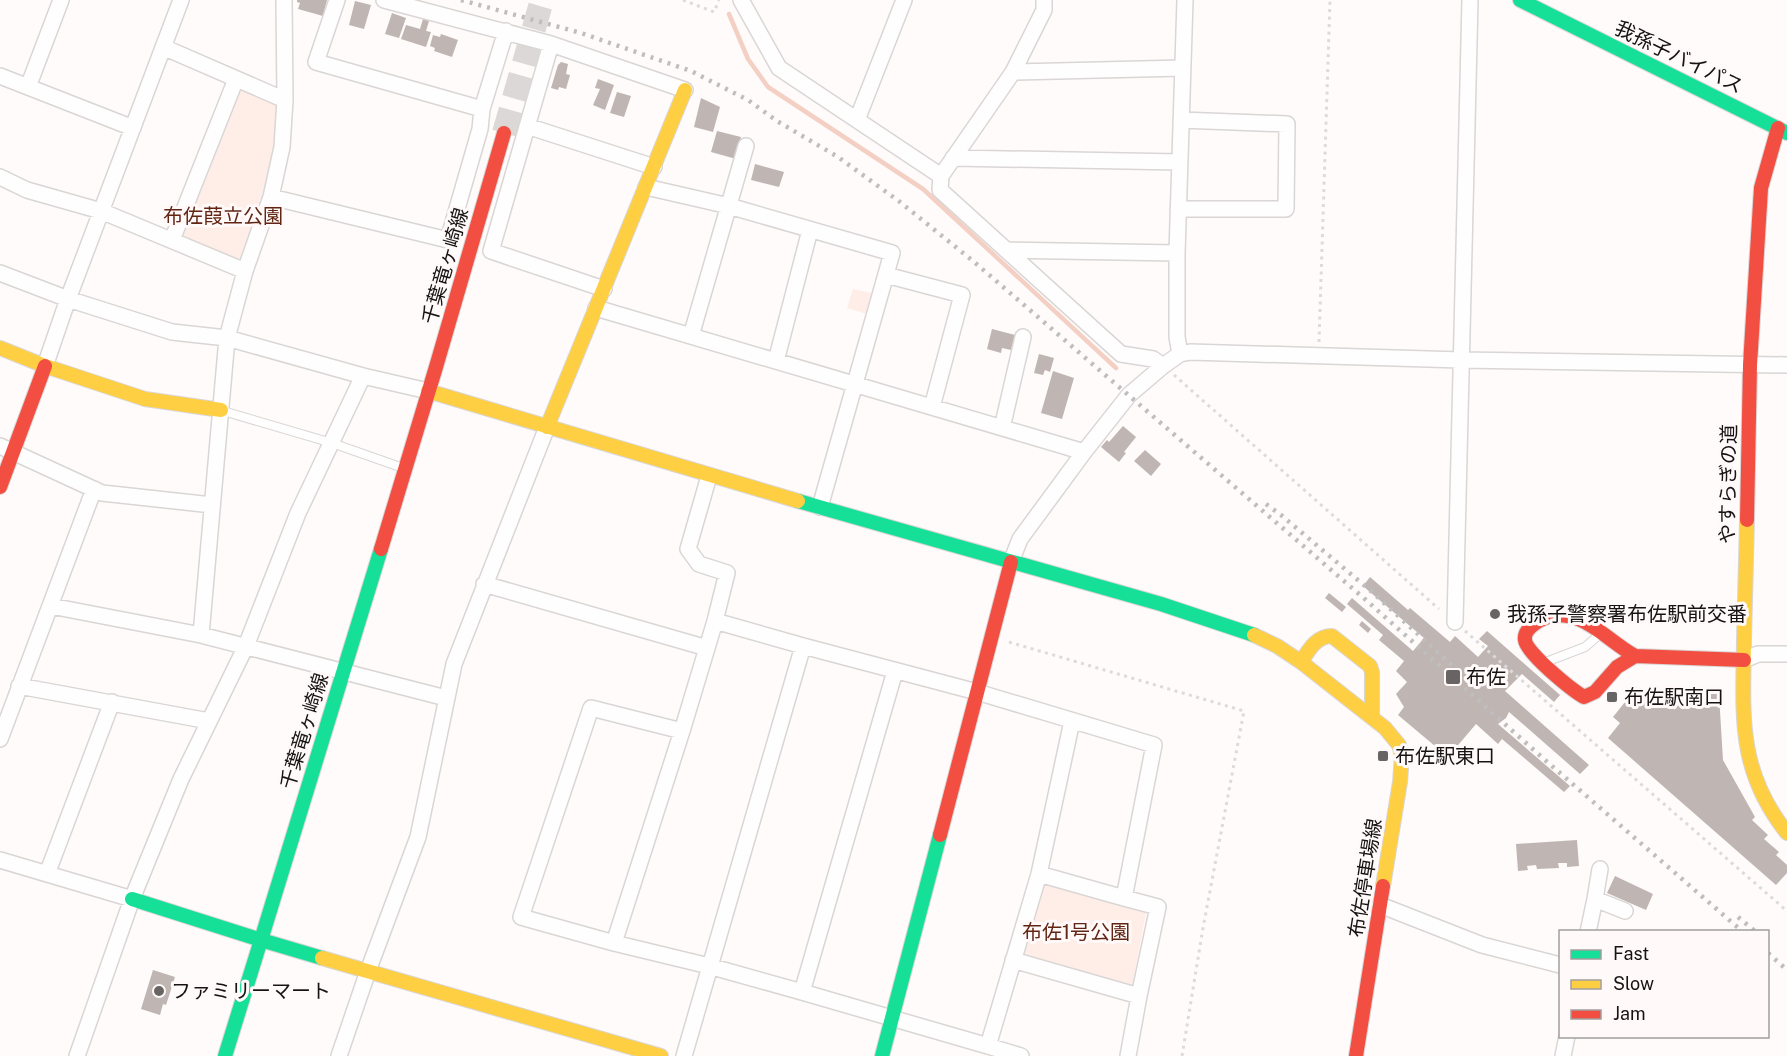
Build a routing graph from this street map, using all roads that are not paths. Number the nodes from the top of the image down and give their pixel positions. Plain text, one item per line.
1 (61, 0) edge
2 (181, 0) edge
3 (284, 0) edge
4 (337, 0) edge
5 (384, 0) edge
6 (741, 0) edge
7 (904, 0) edge
8 (1044, 0) edge
9 (1185, 0) edge
10 (1470, 0) edge
11 (1520, 0) edge
12 (506, 31) junction
13 (550, 44) junction
14 (163, 47) junction
15 (1182, 68) junction
16 (1013, 72) junction
17 (0, 76) edge
18 (236, 79) junction
19 (28, 87) junction
20 (685, 90) joint
21 (285, 100) junction
22 (482, 109) junction
23 (857, 120) junction
24 (1181, 120) junction
25 (527, 126) junction
26 (133, 128) junction
27 (1782, 130) edge
28 (504, 133) tunnel mouth
29 (746, 146) dead end
30 (953, 158) junction
31 (1180, 162) junction
32 (654, 167) junction
33 (941, 176) junction
34 (0, 177) edge
35 (646, 187) junction
36 (271, 197) junction
37 (729, 206) junction
38 (1178, 209) junction
39 (101, 211) junction
40 (810, 230) junction
41 (172, 240) junction
42 (1006, 250) junction
43 (1177, 254) junction
44 (245, 271) junction
45 (0, 273) edge
46 (886, 275) junction
47 (604, 289) junction
48 (68, 299) junction
49 (596, 308) junction
50 (691, 336) junction
51 (1023, 337) dead end
52 (227, 338) junction
53 (0, 348) edge
54 (1180, 354) junction
55 (1461, 360) junction
56 (776, 361) junction
57 (1750, 365) junction
58 (1787, 365) edge
59 (45, 366) junction
60 (1163, 366) junction
61 (363, 376) junction
62 (855, 384) junction
63 (428, 391) junction
64 (932, 407) junction
65 (221, 410) junction
66 (547, 427) junction
67 (1002, 428) junction
68 (332, 443) junction
69 (7, 449) edge
70 (1084, 452) junction
71 (404, 468) junction
72 (710, 476) junction
73 (0, 487) edge
74 (94, 489) junction
75 (212, 505) junction
76 (820, 507) junction
77 (1011, 562) junction
78 (484, 584) junction
79 (51, 606) junction
80 (716, 621) junction
81 (1455, 622) road end
82 (1600, 634) junction
83 (201, 635) junction
84 (246, 646) junction
85 (803, 646) junction
86 (707, 648) junction
87 (1787, 654) edge
88 (1635, 656) junction
89 (1744, 660) junction
90 (1301, 662) junction
91 (1543, 663) junction
92 (342, 671) junction
93 (895, 671) junction
94 (19, 686) junction
95 (977, 692) junction
96 (446, 698) junction
97 (111, 702) junction
98 (1372, 717) junction
99 (209, 721) junction
100 (1072, 721) junction
101 (682, 730) junction
102 (0, 739) edge
103 (1787, 833) edge
104 (0, 860) edge
105 (1600, 869) dead end
106 (47, 874) junction
107 (1039, 874) junction
108 (1124, 898) junction
109 (132, 899) junction
110 (1595, 899) junction
111 (1380, 905) junction
112 (1625, 911) dead end
113 (1588, 930) edge
114 (261, 940) junction
115 (614, 943) junction
116 (1012, 960) junction
117 (1559, 965) edge
118 (709, 966) junction
119 (368, 971) junction
120 (802, 992) junction
121 (1139, 996) junction
122 (892, 1018) junction
123 (1567, 1038) edge
124 (988, 1046) junction
125 (77, 1056) edge
126 (225, 1056) edge
127 (339, 1056) edge
128 (661, 1056) edge
129 (684, 1056) edge
130 (882, 1056) edge
131 (1021, 1056) edge
132 (1128, 1056) edge
133 (1356, 1056) edge
134 (1563, 1056) edge

1 - 19 street
2 - 14 street
3 - 21 street
4 - 22 street
5 - 12 street
6 - 23 street
7 - 23 street
8 - 16 street
9 - 15 street
10 - 55 street
11 - 27 main road, 我孫子バイパス
12 - 13 street
12 - 22 street
13 - 20 street
13 - 25 street
14 - 18 street
14 - 26 street
15 - 16 street
15 - 24 street
16 - 30 street
17 - 19 street
18 - 21 street
18 - 41 street
19 - 26 street
20 - 32 main road
21 - 36 street
22 - 36 street
23 - 33 street
24 - 31 street
24 - 38 street
25 - 32 street
25 - 47 street
26 - 39 street
27 - 57 main road, やすらぎの道
28 - 63 main road, 千葉竜ヶ崎線
29 - 37 street
30 - 31 street
30 - 33 street
31 - 38 street
32 - 35 main road
33 - 42 street
34 - 39 street
35 - 37 street
35 - 47 main road
36 - 44 street
37 - 40 street
37 - 50 street
38 - 43 street
39 - 41 street
39 - 48 street
40 - 46 street
40 - 56 street
41 - 44 street
42 - 43 street
42 - 60 street
43 - 54 street
44 - 52 street
45 - 48 street
46 - 62 street
46 - 64 street
47 - 49 main road
48 - 52 street
48 - 59 street
49 - 50 street
49 - 66 main road
50 - 56 street
51 - 67 street
52 - 61 street
52 - 65 street
53 - 59 main road
54 - 55 street
54 - 60 street
55 - 57 street
55 - 81 street
56 - 62 street
57 - 58 street
57 - 89 main road, やすらぎの道
59 - 65 main road
59 - 69 main road
60 - 70 street
61 - 63 street
61 - 68 street
62 - 64 street
62 - 76 street
63 - 66 main road, 布佐停車場線
63 - 71 main road, 千葉竜ヶ崎線
64 - 67 street
65 - 68 lane
65 - 75 street
66 - 72 main road, 布佐停車場線
66 - 78 street
67 - 70 street
68 - 71 lane
68 - 84 street
69 - 73 main road
69 - 74 street
70 - 77 street
71 - 92 main road, 千葉竜ヶ崎線
72 - 76 main road, 布佐停車場線
72 - 80 street
74 - 75 street
74 - 79 street
75 - 83 street
76 - 77 main road, 布佐停車場線
77 - 90 main road, 布佐停車場線
77 - 95 main road
78 - 86 street
78 - 96 street
79 - 83 street
79 - 94 street
80 - 85 street
80 - 86 street
82 - 88 main road
82 - 91 lane
82 - 91 main road
83 - 84 street
84 - 92 street
84 - 99 street
85 - 93 street
85 - 118 street
86 - 101 street
87 - 89 street
88 - 89 main road
88 - 91 main road
89 - 103 main road, やすらぎの道
90 - 98 main road, 布佐停車場線
90 - 98 main road
92 - 96 street
92 - 114 main road, 千葉竜ヶ崎線
93 - 95 street
93 - 120 street
94 - 97 street
94 - 102 street
95 - 100 street
95 - 122 main road
96 - 119 street
97 - 99 street
97 - 106 street
98 - 111 main road, 布佐停車場線
99 - 109 street
100 - 107 street
100 - 108 street
101 - 115 street
101 - 115 street
104 - 106 street
105 - 110 street
106 - 109 street
107 - 108 street
107 - 116 street
108 - 121 street
109 - 114 main road
109 - 125 street
110 - 112 street
110 - 113 street
111 - 117 street
111 - 133 main road, 布佐停車場線
114 - 119 main road
114 - 126 main road, 千葉竜ヶ崎線
115 - 118 street
116 - 121 street
116 - 124 street
118 - 120 street
118 - 129 street
119 - 127 street
119 - 128 main road
120 - 122 street
121 - 132 street
122 - 124 street
122 - 130 main road
123 - 134 street
124 - 131 street

